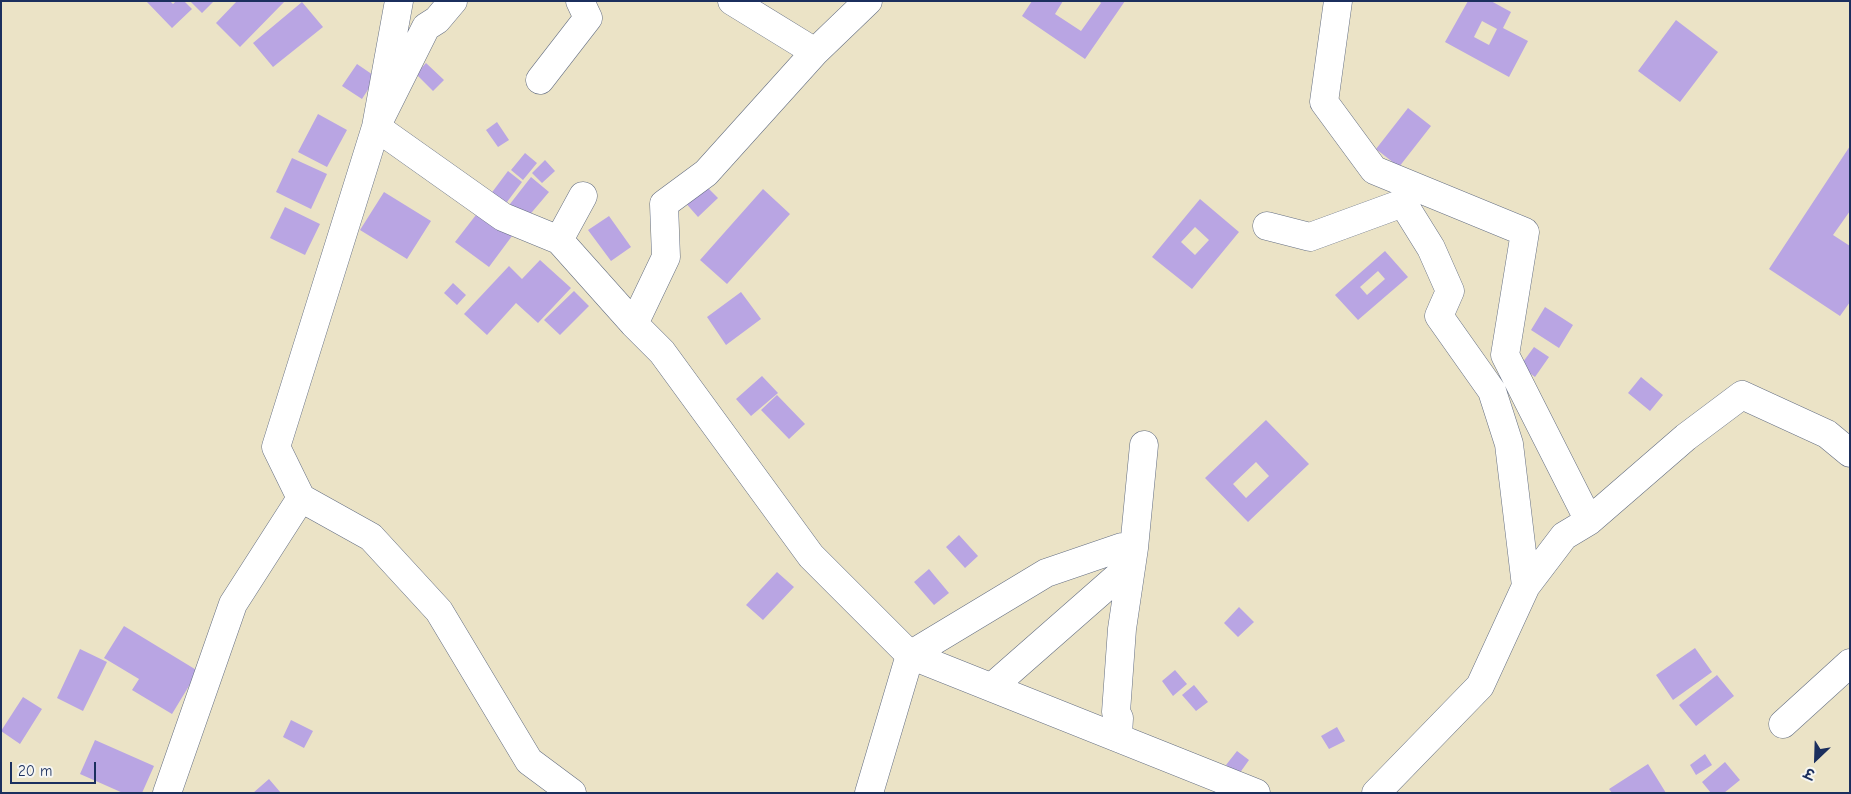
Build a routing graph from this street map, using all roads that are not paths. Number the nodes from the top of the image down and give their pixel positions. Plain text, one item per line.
1 (398, 1) edge
2 (453, 1) edge
3 (580, 1) edge
4 (732, 1) edge
5 (868, 1) edge
6 (1338, 1) edge
7 (815, 52) junction
8 (540, 80) dead end
9 (376, 127) junction
10 (583, 196) dead end
11 (1267, 226) dead end
12 (559, 240) junction
13 (634, 324) junction
14 (1144, 445) dead end
15 (1850, 453) edge
16 (301, 498) junction
17 (1589, 521) junction
18 (1132, 556) junction
19 (1526, 586) junction
20 (910, 655) junction
21 (1850, 663) edge
22 (992, 687) junction
23 (1783, 724) dead end
24 (1122, 739) junction
25 (167, 793) edge
26 (572, 793) edge
27 (869, 793) edge
28 (1256, 793) edge
29 (1376, 793) edge

1 - 9 street
2 - 9 street
3 - 8 street
4 - 7 street
5 - 7 street
6 - 17 street
7 - 13 street
9 - 12 street
9 - 16 street
10 - 12 street
11 - 19 street
12 - 13 street
13 - 20 street
14 - 18 street
15 - 17 street
16 - 25 street
16 - 26 street
17 - 19 street
18 - 20 street
18 - 22 street
18 - 24 street
19 - 29 street
20 - 22 street
20 - 27 street
21 - 23 street
22 - 24 street
24 - 28 street

